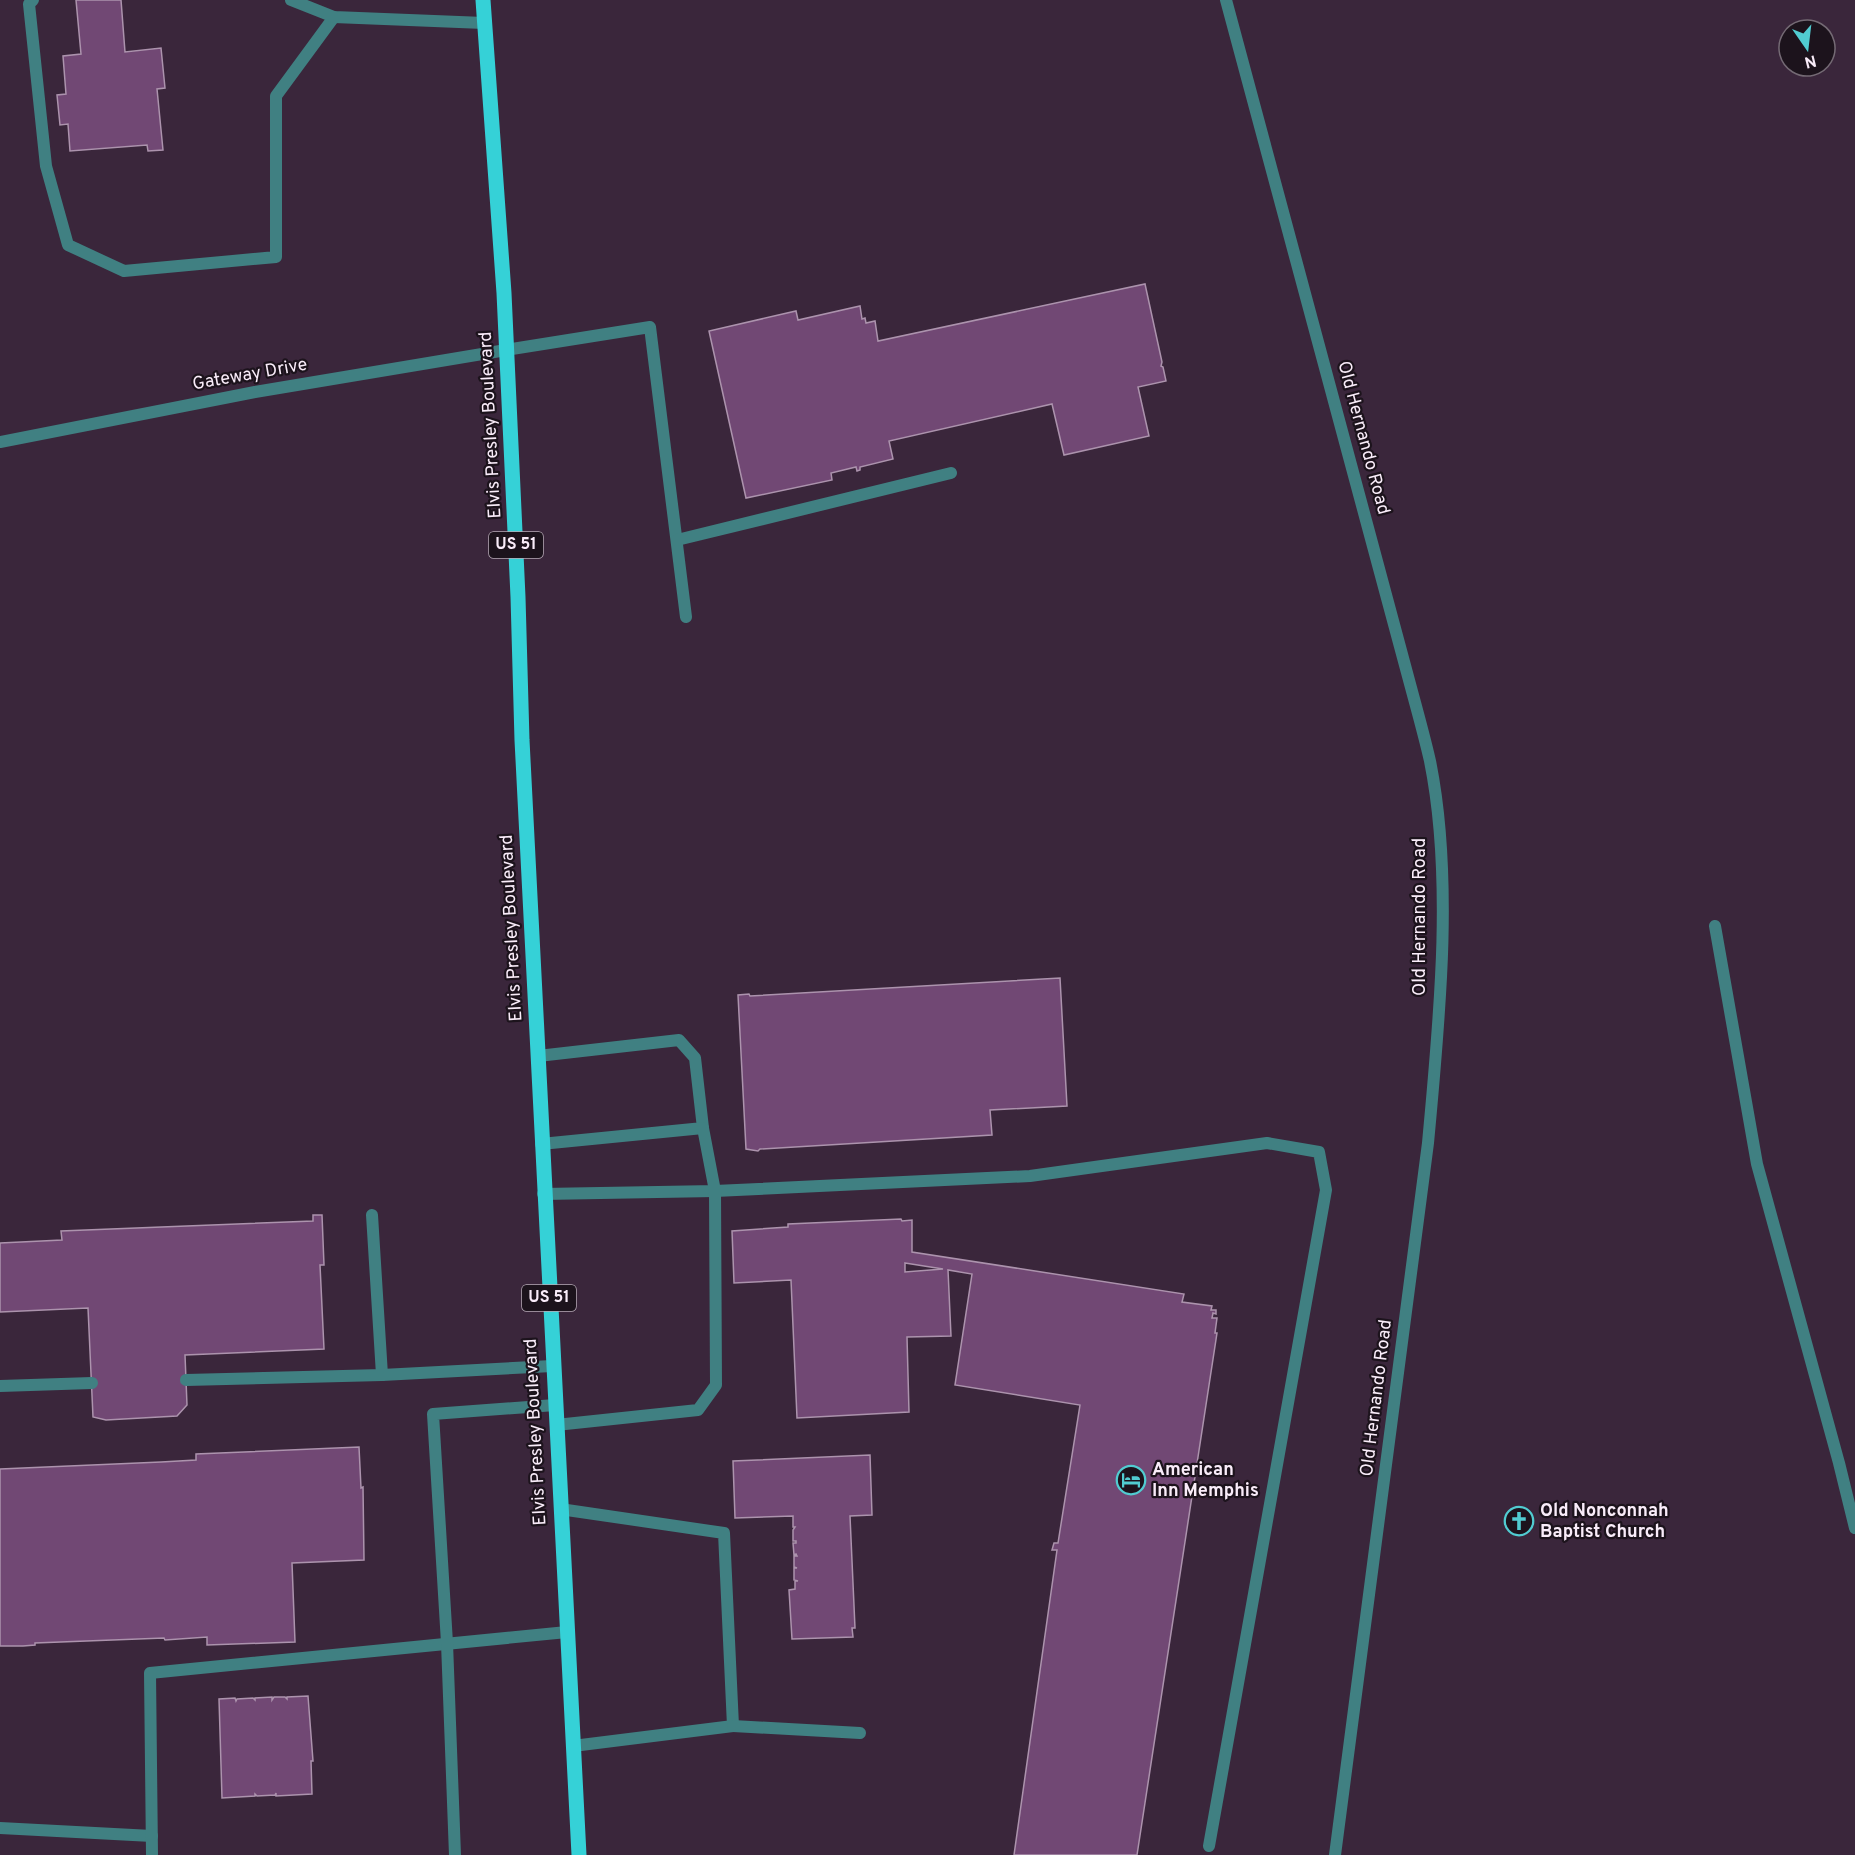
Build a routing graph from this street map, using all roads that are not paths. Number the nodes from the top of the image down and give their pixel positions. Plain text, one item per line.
1 (33, 0) edge
2 (291, 0) edge
3 (483, 0) edge
4 (1226, 0) edge
5 (334, 17) junction
6 (484, 23) junction
7 (507, 350) junction
8 (0, 442) edge
9 (951, 473) dead end
10 (677, 540) junction
11 (686, 617) dead end
12 (1715, 926) dead end
13 (538, 1056) junction
14 (703, 1128) junction
15 (541, 1144) junction
16 (715, 1191) junction
17 (543, 1194) junction
18 (372, 1215) dead end
19 (552, 1366) junction
20 (381, 1375) junction
21 (186, 1380) dead end
22 (92, 1383) dead end
23 (0, 1386) edge
24 (555, 1406) junction
25 (556, 1425) junction
26 (560, 1509) junction
27 (1855, 1528) edge
28 (567, 1632) junction
29 (447, 1644) junction
30 (733, 1726) junction
31 (860, 1733) dead end
32 (573, 1746) junction
33 (0, 1828) edge
34 (152, 1836) junction
35 (1209, 1846) dead end
36 (152, 1855) edge
37 (455, 1855) edge
38 (579, 1855) edge
39 (1335, 1855) edge

1 - 5 street
2 - 5 street
3 - 6 main road, Elvis Presley Boulevard / US 51
4 - 39 street, Old Hernando Road
5 - 6 street
6 - 7 main road, Elvis Presley Boulevard / US 51
7 - 8 street, Gateway Drive
7 - 10 street, Gateway Drive
7 - 13 main road, Elvis Presley Boulevard / US 51
9 - 10 street
10 - 11 street
12 - 27 street
13 - 14 street
13 - 15 main road, Elvis Presley Boulevard / US 51
14 - 15 street
14 - 16 street
15 - 17 main road, Elvis Presley Boulevard / US 51
16 - 17 street
16 - 25 street
16 - 35 street
17 - 19 main road, Elvis Presley Boulevard / US 51
18 - 20 street
19 - 20 street
19 - 24 main road, Elvis Presley Boulevard / US 51
20 - 21 street
22 - 23 street
24 - 25 main road, Elvis Presley Boulevard / US 51
24 - 29 street
25 - 26 main road, Elvis Presley Boulevard / US 51
26 - 28 main road, Elvis Presley Boulevard / US 51
26 - 30 street
28 - 29 street
28 - 32 main road, Elvis Presley Boulevard / US 51
29 - 34 street
29 - 37 street
30 - 31 street
30 - 32 street
32 - 38 main road, Elvis Presley Boulevard / US 51
33 - 34 street
34 - 36 street

